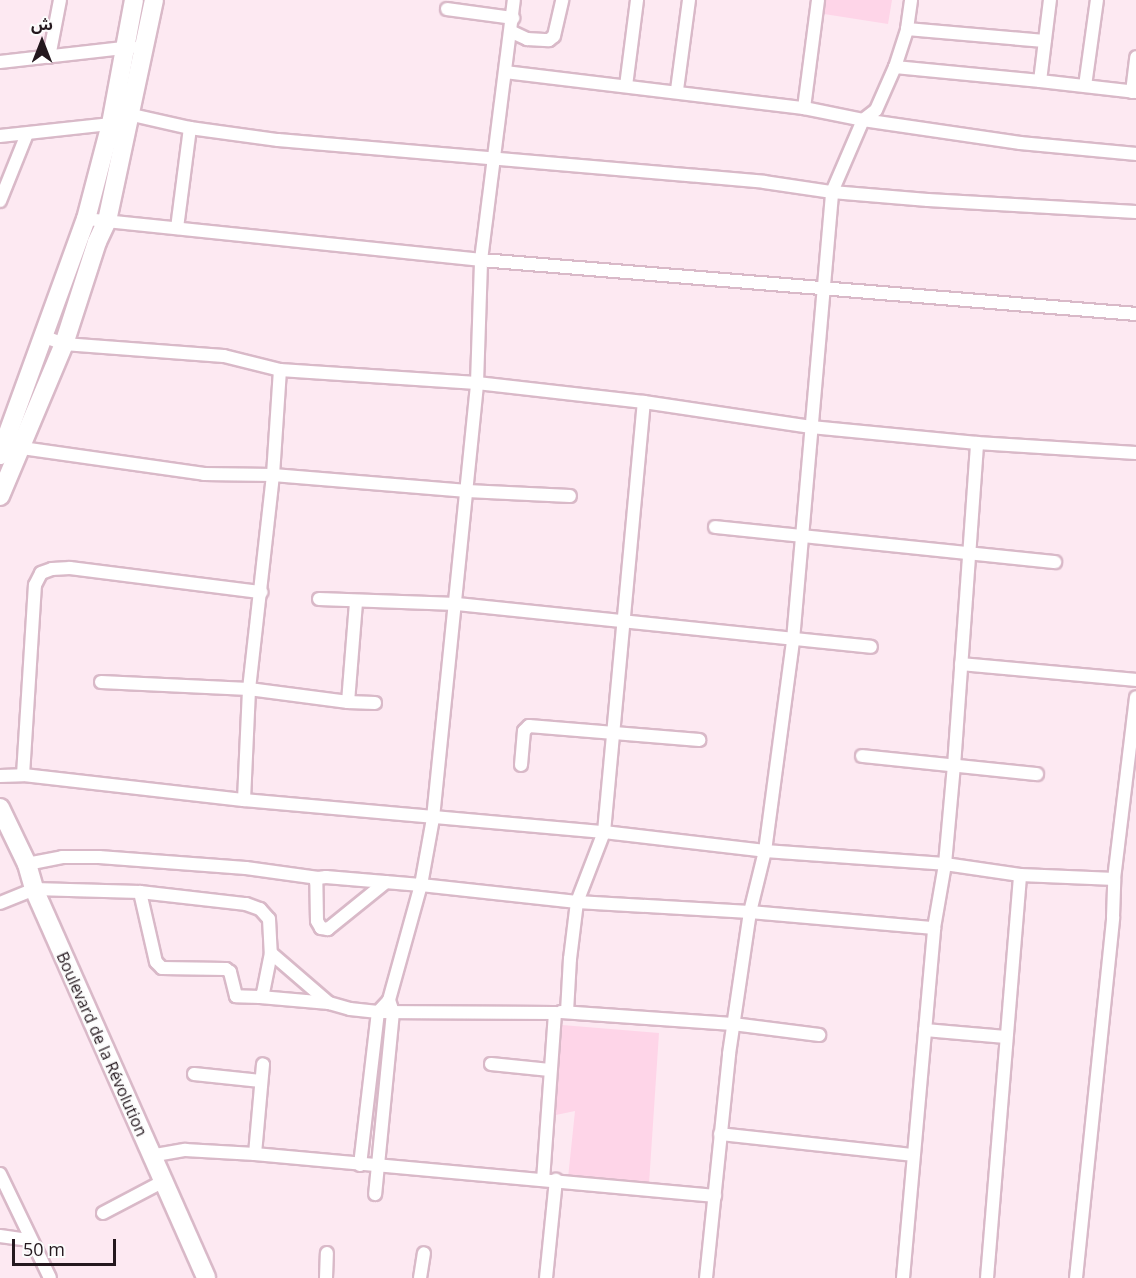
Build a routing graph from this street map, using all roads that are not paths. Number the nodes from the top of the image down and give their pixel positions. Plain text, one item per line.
1 (60, 0) edge
2 (134, 0) edge
3 (154, 0) edge
4 (514, 0) edge
5 (562, 0) edge
6 (637, 0) edge
7 (689, 0) edge
8 (818, 0) edge
9 (911, 0) edge
10 (1050, 0) edge
11 (1097, 0) edge
12 (447, 9) dead end
13 (513, 18) junction
14 (907, 29) junction
15 (512, 32) junction
16 (1044, 41) junction
17 (134, 47) junction
18 (49, 57) junction
19 (1136, 57) edge
20 (0, 62) edge
21 (895, 67) junction
22 (505, 72) junction
23 (1040, 81) junction
24 (626, 86) junction
25 (1085, 86) junction
26 (677, 90) junction
27 (1134, 92) edge
28 (804, 108) junction
29 (128, 114) junction
30 (863, 120) junction
31 (111, 124) junction
32 (190, 128) junction
33 (27, 134) junction
34 (0, 136) edge
35 (1136, 154) edge
36 (495, 159) junction
37 (832, 192) junction
38 (0, 201) edge
39 (1136, 212) edge
40 (87, 219) junction
41 (107, 221) junction
42 (177, 228) junction
43 (481, 260) junction
44 (825, 290) junction
45 (1136, 314) edge
46 (45, 337) junction
47 (64, 344) junction
48 (280, 370) junction
49 (477, 383) junction
50 (644, 402) junction
51 (810, 427) junction
52 (977, 443) junction
53 (7, 446) edge
54 (1136, 453) edge
55 (273, 475) junction
56 (467, 491) junction
57 (0, 496) edge
58 (570, 496) dead end
59 (716, 527) dead end
60 (801, 536) junction
61 (969, 553) junction
62 (1055, 562) dead end
63 (261, 592) junction
64 (319, 599) dead end
65 (356, 602) junction
66 (457, 604) junction
67 (622, 623) junction
68 (792, 640) junction
69 (871, 647) dead end
70 (961, 664) junction
71 (1136, 680) edge
72 (101, 682) dead end
73 (249, 688) junction
74 (1136, 697) edge
75 (348, 702) junction
76 (375, 703) dead end
77 (613, 732) junction
78 (699, 741) dead end
79 (862, 756) dead end
80 (521, 765) dead end
81 (954, 766) junction
82 (1037, 774) dead end
83 (23, 775) junction
84 (0, 776) edge
85 (244, 800) junction
86 (0, 808) edge
87 (434, 818) junction
88 (604, 832) junction
89 (765, 851) junction
90 (27, 864) junction
91 (945, 864) junction
92 (1020, 875) junction
93 (318, 878) junction
94 (1114, 879) junction
95 (386, 882) junction
96 (421, 885) junction
97 (34, 889) junction
98 (140, 892) junction
99 (577, 902) junction
100 (0, 903) edge
101 (750, 912) junction
102 (934, 928) junction
103 (271, 953) junction
104 (260, 997) junction
105 (389, 1000) junction
106 (329, 1003) junction
107 (378, 1012) junction
108 (393, 1012) junction
109 (561, 1012) junction
110 (734, 1024) junction
111 (925, 1030) junction
112 (819, 1035) dead end
113 (1006, 1037) junction
114 (263, 1064) dead end
115 (491, 1064) dead end
116 (550, 1070) junction
117 (194, 1074) dead end
118 (261, 1081) junction
119 (720, 1134) junction
120 (255, 1154) junction
121 (913, 1155) junction
122 (150, 1156) junction
123 (360, 1165) junction
124 (378, 1167) junction
125 (0, 1174) edge
126 (550, 1180) junction
127 (164, 1181) junction
128 (375, 1194) dead end
129 (715, 1196) junction
130 (103, 1213) dead end
131 (0, 1236) edge
132 (30, 1240) junction
133 (327, 1253) dead end
134 (424, 1253) dead end
135 (50, 1278) edge
136 (206, 1278) edge
137 (326, 1278) edge
138 (420, 1278) edge
139 (546, 1278) edge
140 (706, 1278) edge
141 (903, 1278) edge
142 (987, 1278) edge
143 (1076, 1278) edge

1 - 18 street
2 - 17 main road
3 - 17 main road
4 - 13 street
5 - 15 street
6 - 24 street
7 - 26 street
8 - 28 street
9 - 14 street
10 - 16 street
11 - 25 street
12 - 13 street
13 - 15 street
14 - 16 street
14 - 21 street
15 - 22 street
16 - 23 street
17 - 18 street
17 - 29 main road
17 - 31 main road
18 - 20 street
19 - 27 street
21 - 23 street
21 - 30 street
22 - 24 street
22 - 36 street
23 - 25 street
24 - 26 street
25 - 27 street
26 - 28 street
28 - 30 street
29 - 31 street
29 - 32 street
29 - 41 main road
30 - 35 street
30 - 37 street
31 - 33 street
31 - 40 main road
32 - 36 street
32 - 42 street
33 - 34 street
33 - 38 street
36 - 37 street
36 - 43 street
37 - 39 street
37 - 44 street
40 - 41 street
40 - 46 main road
41 - 42 street
41 - 47 main road
42 - 43 street
43 - 44 street
43 - 49 street
44 - 45 street
44 - 51 street
46 - 47 street
46 - 53 main road
47 - 48 street
47 - 53 main road
48 - 49 street
48 - 55 street
49 - 50 street
49 - 56 street
50 - 51 street
50 - 67 street
51 - 52 street
51 - 60 street
52 - 54 street
52 - 61 street
53 - 55 street
53 - 57 main road
55 - 56 street
55 - 63 street
56 - 58 street
56 - 66 street
59 - 60 street
60 - 61 street
60 - 68 street
61 - 62 street
61 - 70 street
63 - 73 street
63 - 83 street
64 - 65 street
65 - 66 street
65 - 75 street
66 - 67 street
66 - 87 street
67 - 68 street
67 - 77 street
68 - 69 street
68 - 89 street
70 - 71 street
70 - 81 street
72 - 73 street
73 - 75 street
73 - 85 street
74 - 94 street
75 - 76 street
77 - 78 street
77 - 80 street
77 - 88 street
79 - 81 street
81 - 82 street
81 - 91 street
83 - 84 street
83 - 85 street
85 - 87 street
86 - 90 main road, Boulevard de la Révolution
87 - 88 street
87 - 96 street
88 - 89 street
88 - 99 street
89 - 91 street
89 - 101 street
90 - 93 street
90 - 97 main road, Boulevard de la Révolution
91 - 92 street
91 - 102 street
92 - 94 street
92 - 113 street
93 - 95 street
93 - 95 street
94 - 143 street
95 - 96 street
96 - 99 street
96 - 105 street
97 - 98 street
97 - 100 street
97 - 122 main road, Boulevard de la Révolution
98 - 103 street
98 - 104 street
99 - 101 street
99 - 109 street
101 - 102 street
101 - 110 street
102 - 111 street
103 - 104 street
103 - 106 street
104 - 106 street
105 - 107 street
105 - 108 street
106 - 107 street
107 - 108 street
107 - 123 street
108 - 109 street
108 - 124 street
109 - 110 street
109 - 116 street
110 - 112 street
110 - 119 street
111 - 113 street
111 - 121 street
113 - 142 street
114 - 118 street
115 - 116 street
116 - 126 street
117 - 118 street
118 - 120 street
119 - 121 street
119 - 129 street
120 - 122 street
120 - 123 street
121 - 141 street
122 - 127 main road, Boulevard de la Révolution
123 - 124 street
124 - 126 street
124 - 128 street
125 - 132 street
126 - 129 street
126 - 139 street
127 - 130 street
127 - 136 main road, Boulevard de la Révolution
129 - 140 street
131 - 132 street
132 - 135 street
133 - 137 street
134 - 138 street

